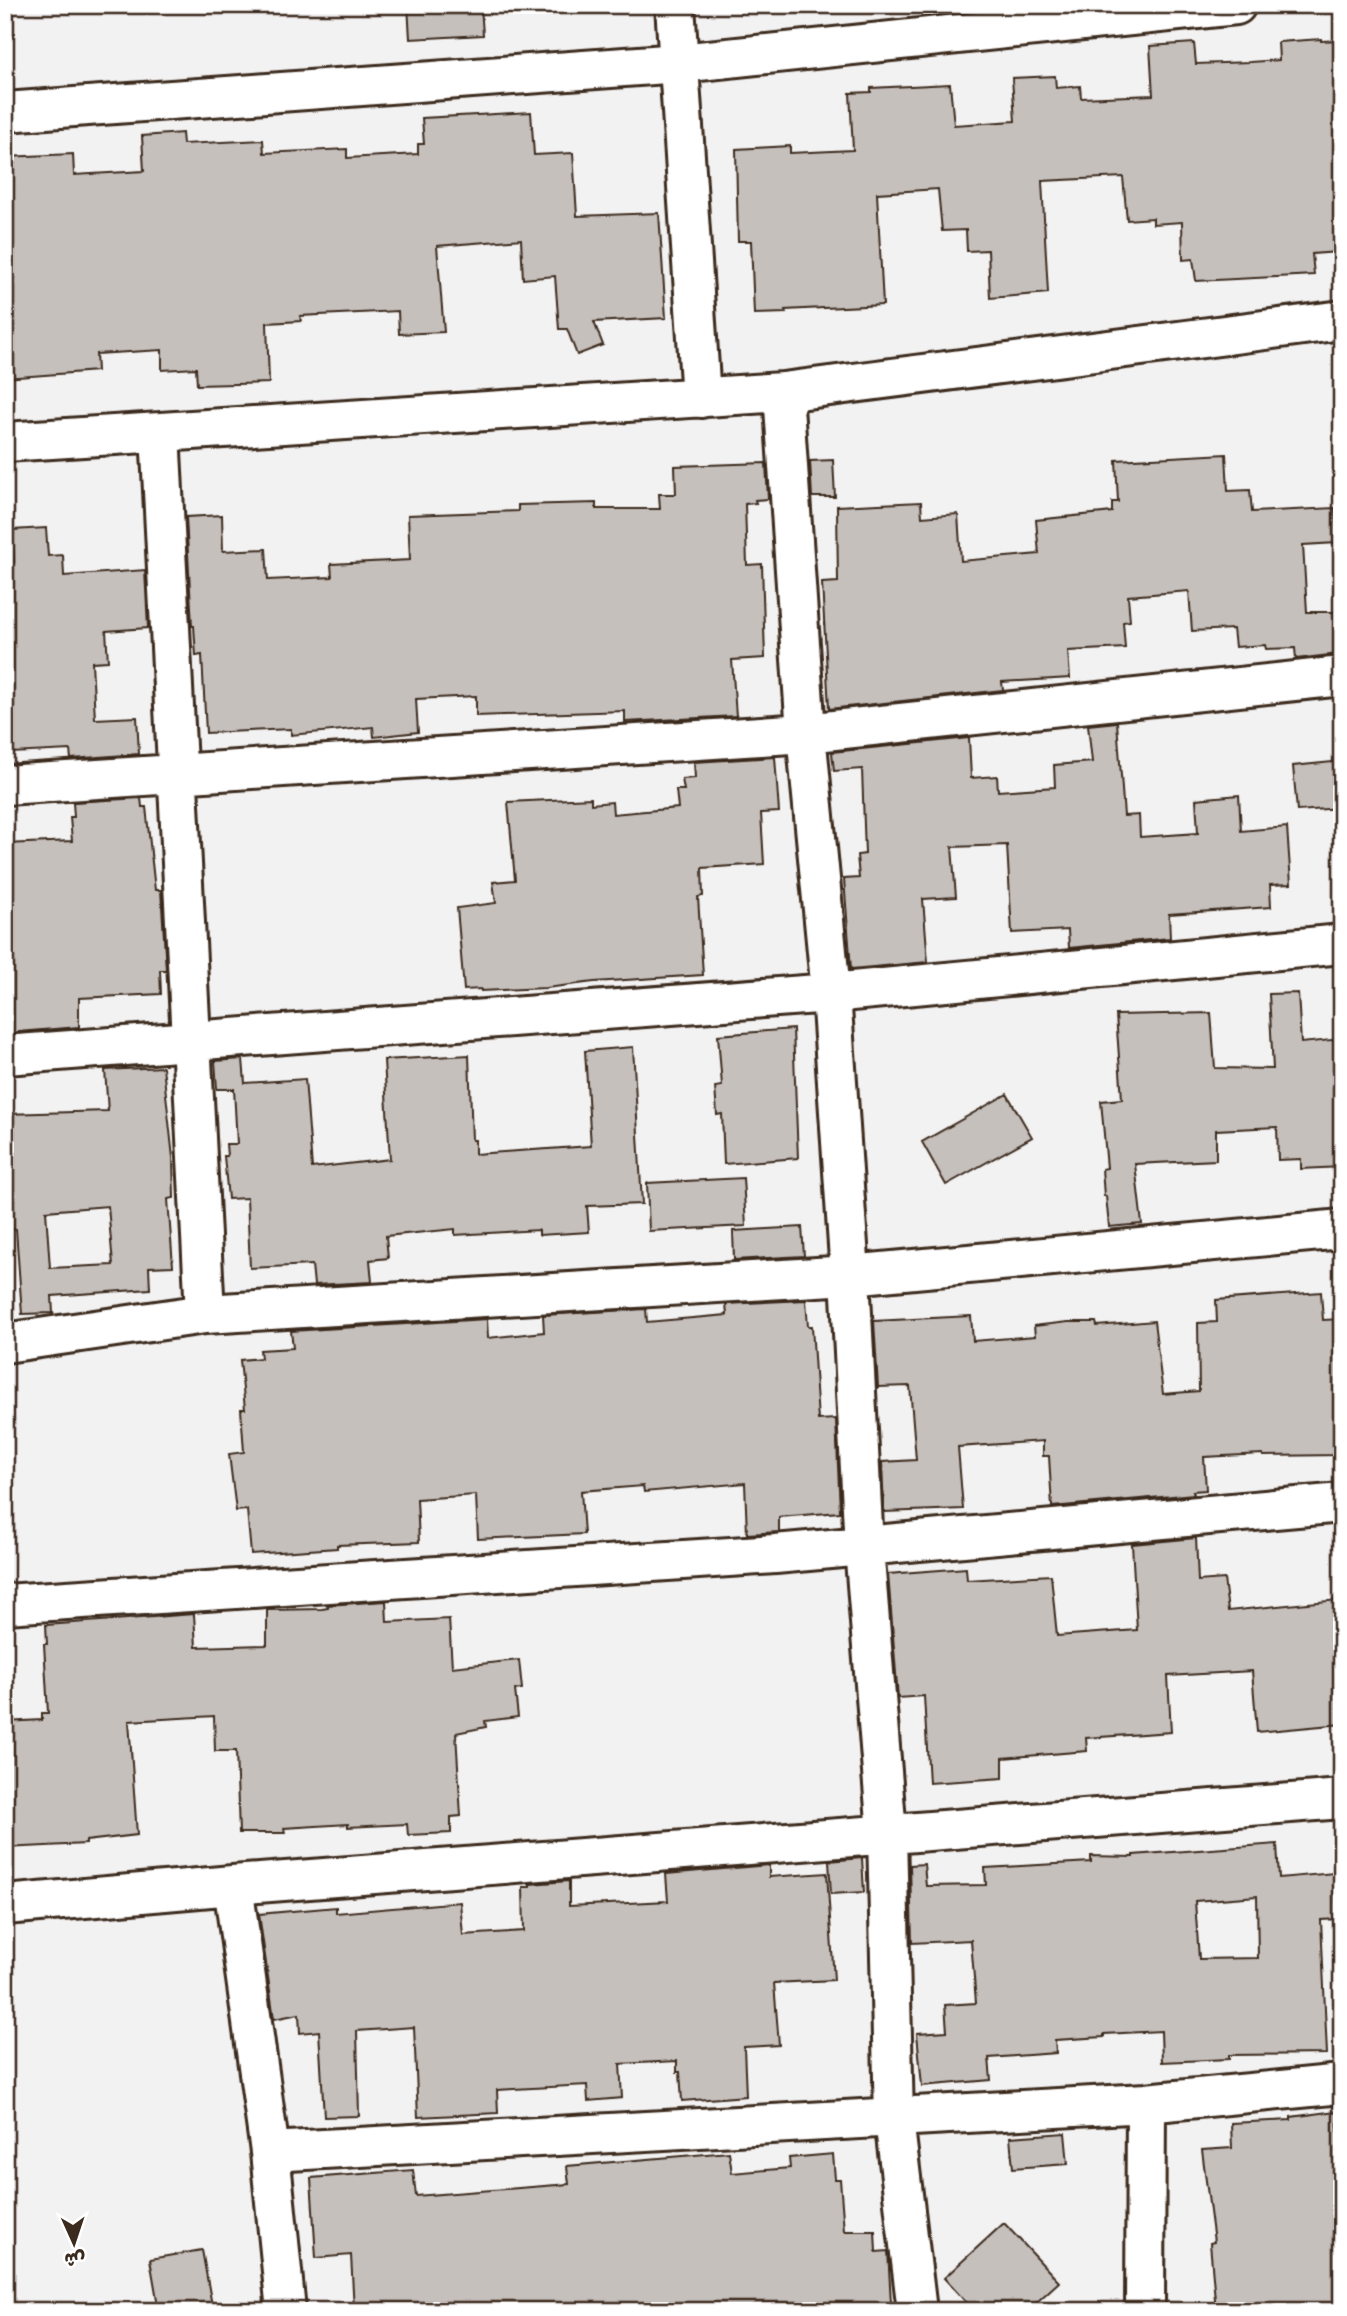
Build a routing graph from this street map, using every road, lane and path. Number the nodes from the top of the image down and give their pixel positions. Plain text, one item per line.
1 (676, 5) edge
2 (1236, 5) edge
3 (680, 62) junction
4 (5, 112) edge
5 (1342, 320) edge
6 (783, 392) junction
7 (701, 398) junction
8 (160, 432) junction
9 (5, 442) edge
10 (1342, 676) edge
11 (806, 733) junction
12 (178, 773) junction
13 (5, 785) edge
14 (1342, 944) edge
15 (831, 993) junction
16 (192, 1042) junction
17 (5, 1055) edge
18 (1342, 1229) edge
19 (850, 1275) junction
20 (205, 1314) junction
21 (5, 1343) edge
22 (1342, 1503) edge
23 (864, 1547) junction
24 (5, 1604) edge
25 (1342, 1800) edge
26 (887, 1834) junction
27 (233, 1885) junction
28 (5, 1905) edge
29 (1342, 2084) edge
30 (1146, 2104) junction
31 (894, 2119) junction
32 (270, 2152) junction
33 (286, 2311) edge
34 (917, 2311) edge
35 (1145, 2311) edge

1 - 3 street
2 - 3 street
3 - 4 street
3 - 7 street
5 - 6 street
6 - 7 street
6 - 11 street
7 - 8 street
8 - 9 street
8 - 12 street
10 - 11 street
11 - 12 street
11 - 15 street
12 - 13 street
12 - 16 street
14 - 15 street
15 - 16 street
15 - 19 street
16 - 17 street
16 - 20 street
18 - 19 street
19 - 20 street
19 - 23 street
20 - 21 street
22 - 23 street
23 - 24 street
23 - 26 street
25 - 26 street
26 - 27 street
26 - 31 street
27 - 28 street
27 - 32 street
29 - 30 street
30 - 31 street
30 - 35 street
31 - 32 street
31 - 34 street
32 - 33 street

